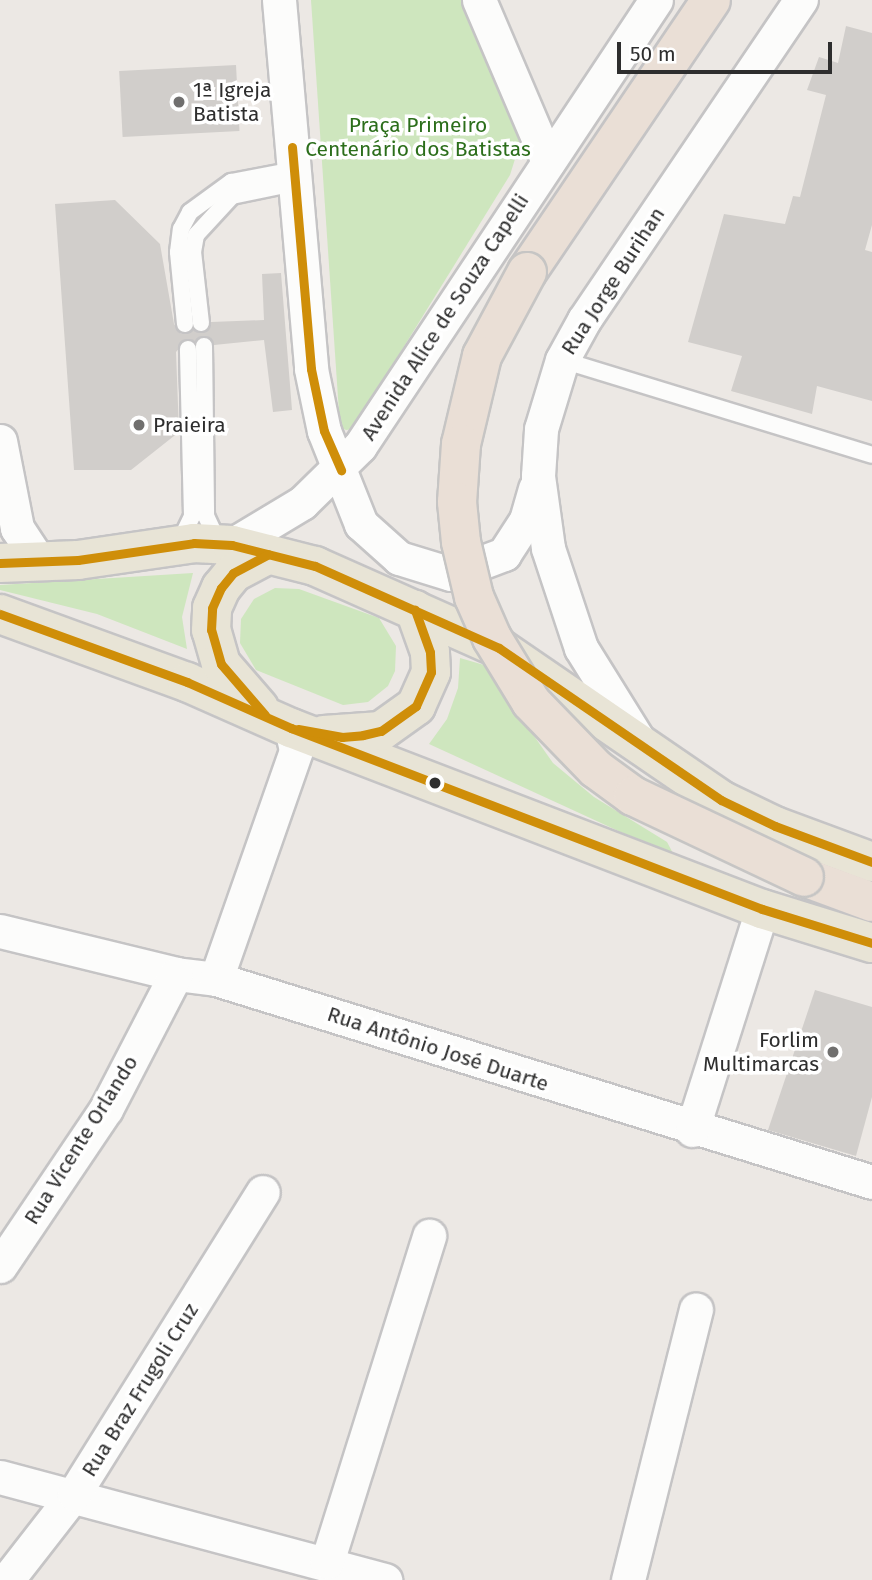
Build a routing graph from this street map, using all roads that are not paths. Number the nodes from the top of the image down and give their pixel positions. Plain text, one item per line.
1 (279, 0) edge
2 (479, 0) edge
3 (656, 0) edge
4 (711, 0) edge
5 (801, 0) edge
6 (548, 162) junction
7 (294, 167) junction
8 (193, 323) dead end
9 (562, 360) junction
10 (0, 441) edge
11 (872, 455) edge
12 (341, 470) junction
13 (538, 476) junction
14 (232, 540) junction
15 (177, 545) junction
16 (0, 563) edge
17 (40, 563) junction
18 (415, 610) junction
19 (0, 614) edge
20 (278, 721) junction
21 (642, 745) junction
22 (872, 862) edge
23 (872, 902) edge
24 (762, 909) junction
25 (0, 931) edge
26 (872, 943) edge
27 (176, 974) junction
28 (216, 979) junction
29 (692, 1130) junction
30 (872, 1182) edge
31 (263, 1192) dead end
32 (429, 1236) dead end
33 (0, 1266) edge
34 (696, 1309) dead end
35 (0, 1477) edge
36 (74, 1494) junction
37 (327, 1562) junction
38 (7, 1580) edge
39 (385, 1580) edge
40 (628, 1580) edge

1 - 7 street
2 - 6 street
3 - 6 street, Avenida Alice de Souza Capelli
4 - 23 highway, bridge
5 - 9 street, Rua Jorge Burihan
6 - 12 street, Avenida Alice de Souza Capelli
7 - 8 lane
7 - 12 street
9 - 11 lane
9 - 13 street, Rua Jorge Burihan
10 - 17 street
12 - 13 street
12 - 14 street, Avenida Alice de Souza Capelli
13 - 21 street, Rua Jorge Burihan
14 - 15 main road
14 - 15 lane
14 - 18 main road
14 - 20 main road
15 - 17 main road
16 - 17 main road
18 - 20 main road
18 - 21 main road
19 - 20 main road
20 - 24 main road
20 - 28 street
21 - 22 main road
24 - 26 main road
24 - 29 street
25 - 27 street, Rua Antônio José Duarte
27 - 28 street, Rua Antônio José Duarte
27 - 33 street, Rua Vicente Orlando
28 - 29 street, Rua Antônio José Duarte
29 - 30 street, Rua Antônio José Duarte
31 - 36 street, Rua Braz Frugoli Cruz
32 - 37 street
34 - 40 street
35 - 36 street
36 - 37 street
36 - 38 street, Rua Braz Frugoli Cruz
37 - 39 street

